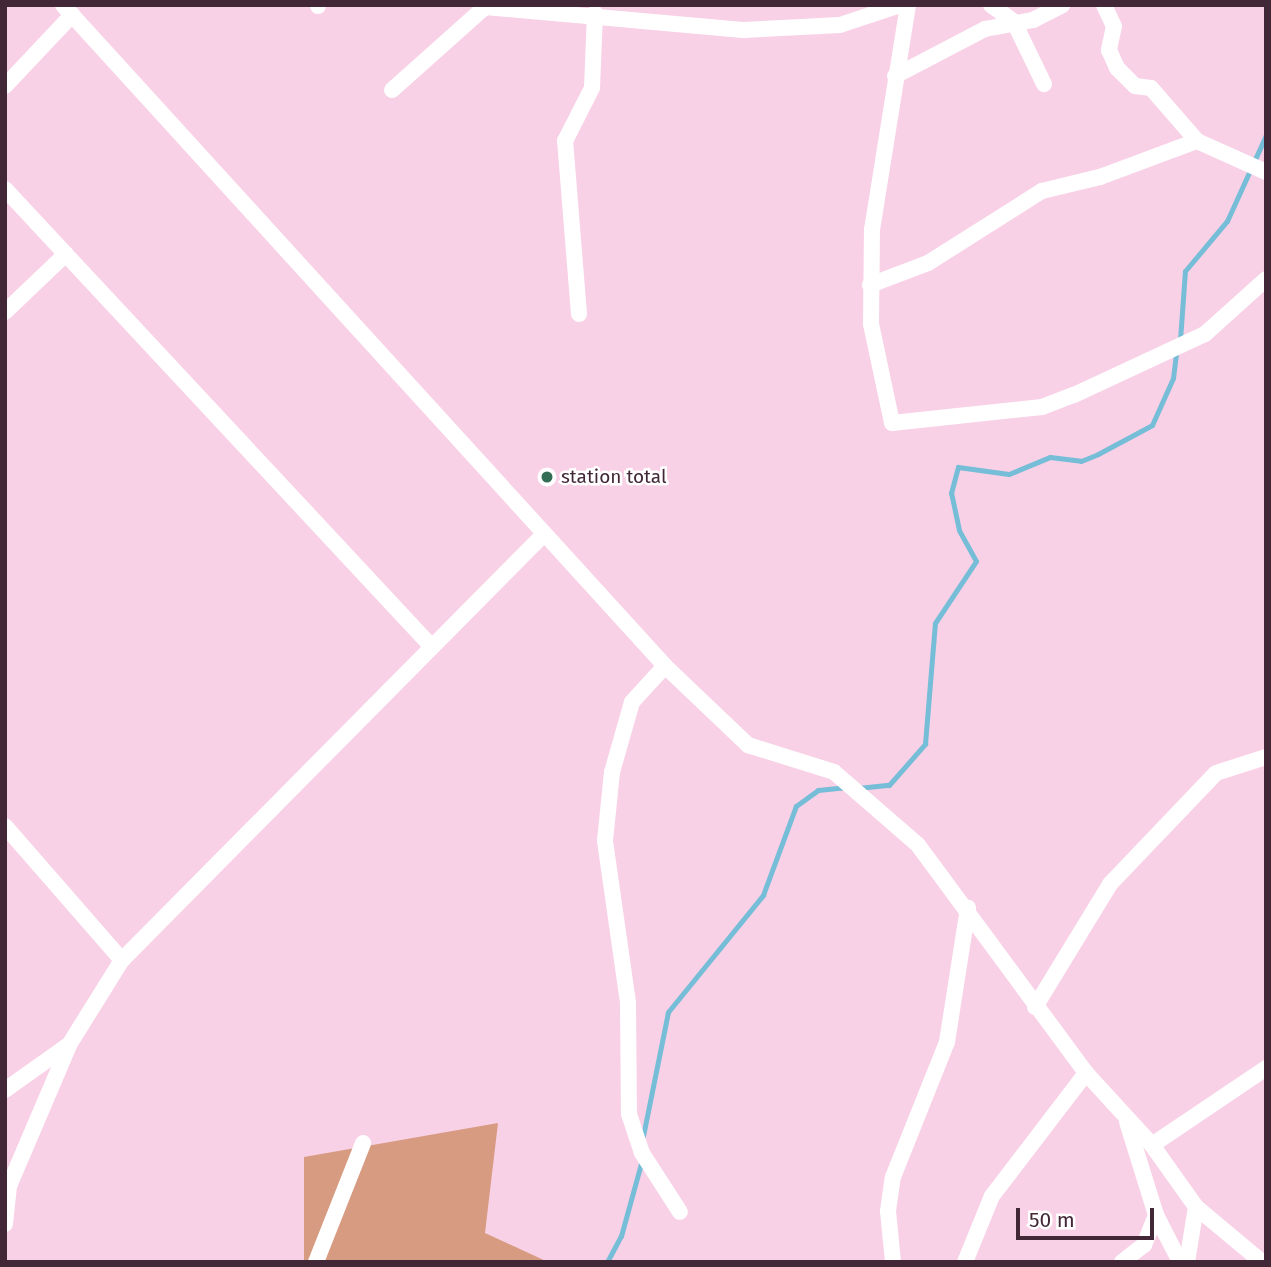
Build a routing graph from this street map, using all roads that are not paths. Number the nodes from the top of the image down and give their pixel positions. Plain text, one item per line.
1 (901, 5) edge
2 (908, 5) edge
3 (991, 5) edge
4 (1062, 5) edge
5 (1104, 5) edge
6 (484, 6) edge
7 (573, 9) edge
8 (67, 10) edge
9 (595, 13) junction
10 (1014, 22) junction
11 (895, 76) junction
12 (1044, 84) dead end
13 (5, 86) edge
14 (392, 90) dead end
15 (1197, 141) junction
16 (1266, 172) edge
17 (5, 189) edge
18 (66, 254) junction
19 (1266, 279) edge
20 (870, 285) junction
21 (5, 312) edge
22 (579, 314) dead end
23 (541, 537) junction
24 (432, 647) junction
25 (665, 666) junction
26 (1266, 757) edge
27 (5, 826) edge
28 (968, 908) junction
29 (122, 960) junction
30 (1035, 1007) junction
31 (69, 1045) junction
32 (1266, 1068) edge
33 (1086, 1073) junction
34 (5, 1090) edge
35 (1125, 1116) junction
36 (363, 1143) dead end
37 (1152, 1146) junction
38 (1196, 1207) junction
39 (680, 1212) dead end
40 (1156, 1215) junction
41 (5, 1224) edge
42 (316, 1262) edge
43 (893, 1262) edge
44 (965, 1262) edge
45 (1122, 1262) edge
46 (1180, 1262) edge
47 (1187, 1262) edge
48 (1262, 1262) edge

1 - 9 street
2 - 11 street
3 - 10 street
4 - 10 street
5 - 15 street
6 - 7 street
6 - 14 street
7 - 9 street
8 - 13 street
8 - 23 street
9 - 22 street
10 - 11 street
10 - 12 street
11 - 20 street
15 - 16 street
15 - 20 street
17 - 18 street
18 - 21 street
18 - 24 street
19 - 20 street
23 - 24 street
23 - 25 street
24 - 29 street
25 - 28 street
25 - 39 street
26 - 30 street
27 - 29 street
28 - 30 street
28 - 43 street
29 - 31 street
30 - 33 street
31 - 34 street
31 - 41 street
32 - 37 street
33 - 35 street
33 - 44 street
35 - 37 street
35 - 40 street
36 - 42 street
37 - 38 street
38 - 47 street
38 - 48 street
40 - 45 street
40 - 46 street

